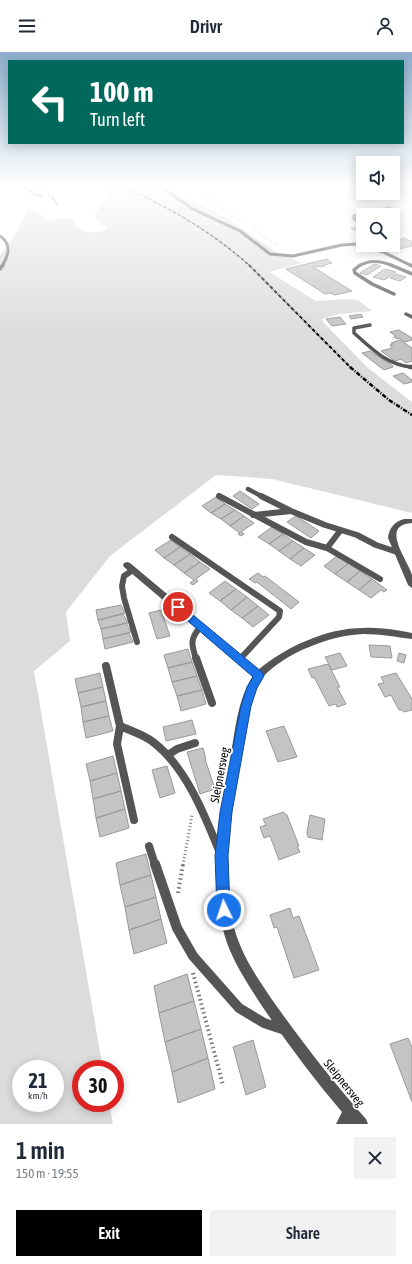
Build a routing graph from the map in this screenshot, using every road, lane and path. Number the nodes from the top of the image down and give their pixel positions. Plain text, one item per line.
1 (245, 235) edge
2 (262, 235) edge
3 (0, 236) edge
4 (293, 256) junction
5 (412, 266) edge
6 (0, 269) edge
7 (412, 274) edge
8 (394, 294) dead end
9 (406, 314) dead end
10 (412, 317) edge
11 (370, 325) dead end
12 (412, 367) edge
13 (248, 489) dead end
14 (220, 496) dead end
15 (291, 511) junction
16 (253, 515) junction
17 (412, 521) edge
18 (340, 530) junction
19 (172, 537) dead end
20 (327, 548) junction
21 (397, 552) junction
22 (130, 567) joint
23 (380, 579) dead end
24 (412, 585) edge
25 (201, 626) junction
26 (412, 636) edge
27 (137, 642) dead end
28 (240, 659) junction
29 (106, 666) dead end
30 (259, 676) junction
31 (212, 703) dead end
32 (120, 726) junction
33 (195, 743) dead end
34 (168, 755) junction
35 (194, 797) junction
36 (134, 820) dead end
37 (149, 846) dead end
38 (221, 856) junction
39 (177, 896) dead end
40 (190, 952) junction
41 (286, 1030) junction
42 (223, 1085) dead end
43 (350, 1111) junction
44 (343, 1124) edge
45 (361, 1124) edge

1 - 4 lane
2 - 4 path
3 - 6 lane
4 - 5 lane
7 - 8 lane
9 - 10 lane
11 - 12 lane
13 - 15 lane
14 - 16 lane
15 - 16 lane
15 - 18 lane
16 - 20 lane
17 - 21 street
18 - 20 lane
18 - 21 lane
19 - 28 lane
20 - 23 lane
21 - 24 street
22 - 25 street
22 - 27 lane
25 - 28 street
25 - 31 lane
26 - 30 street, Sleipnersveg
28 - 30 street
29 - 32 lane
30 - 38 street, Sleipnersveg
32 - 34 lane
32 - 36 lane
33 - 34 lane
34 - 35 lane
35 - 38 lane
35 - 39 path
37 - 40 lane
38 - 41 street, Sleipnersveg
40 - 41 lane
40 - 42 path
41 - 43 street, Sleipnersveg
43 - 44 street
43 - 45 street, Sleipnersveg

